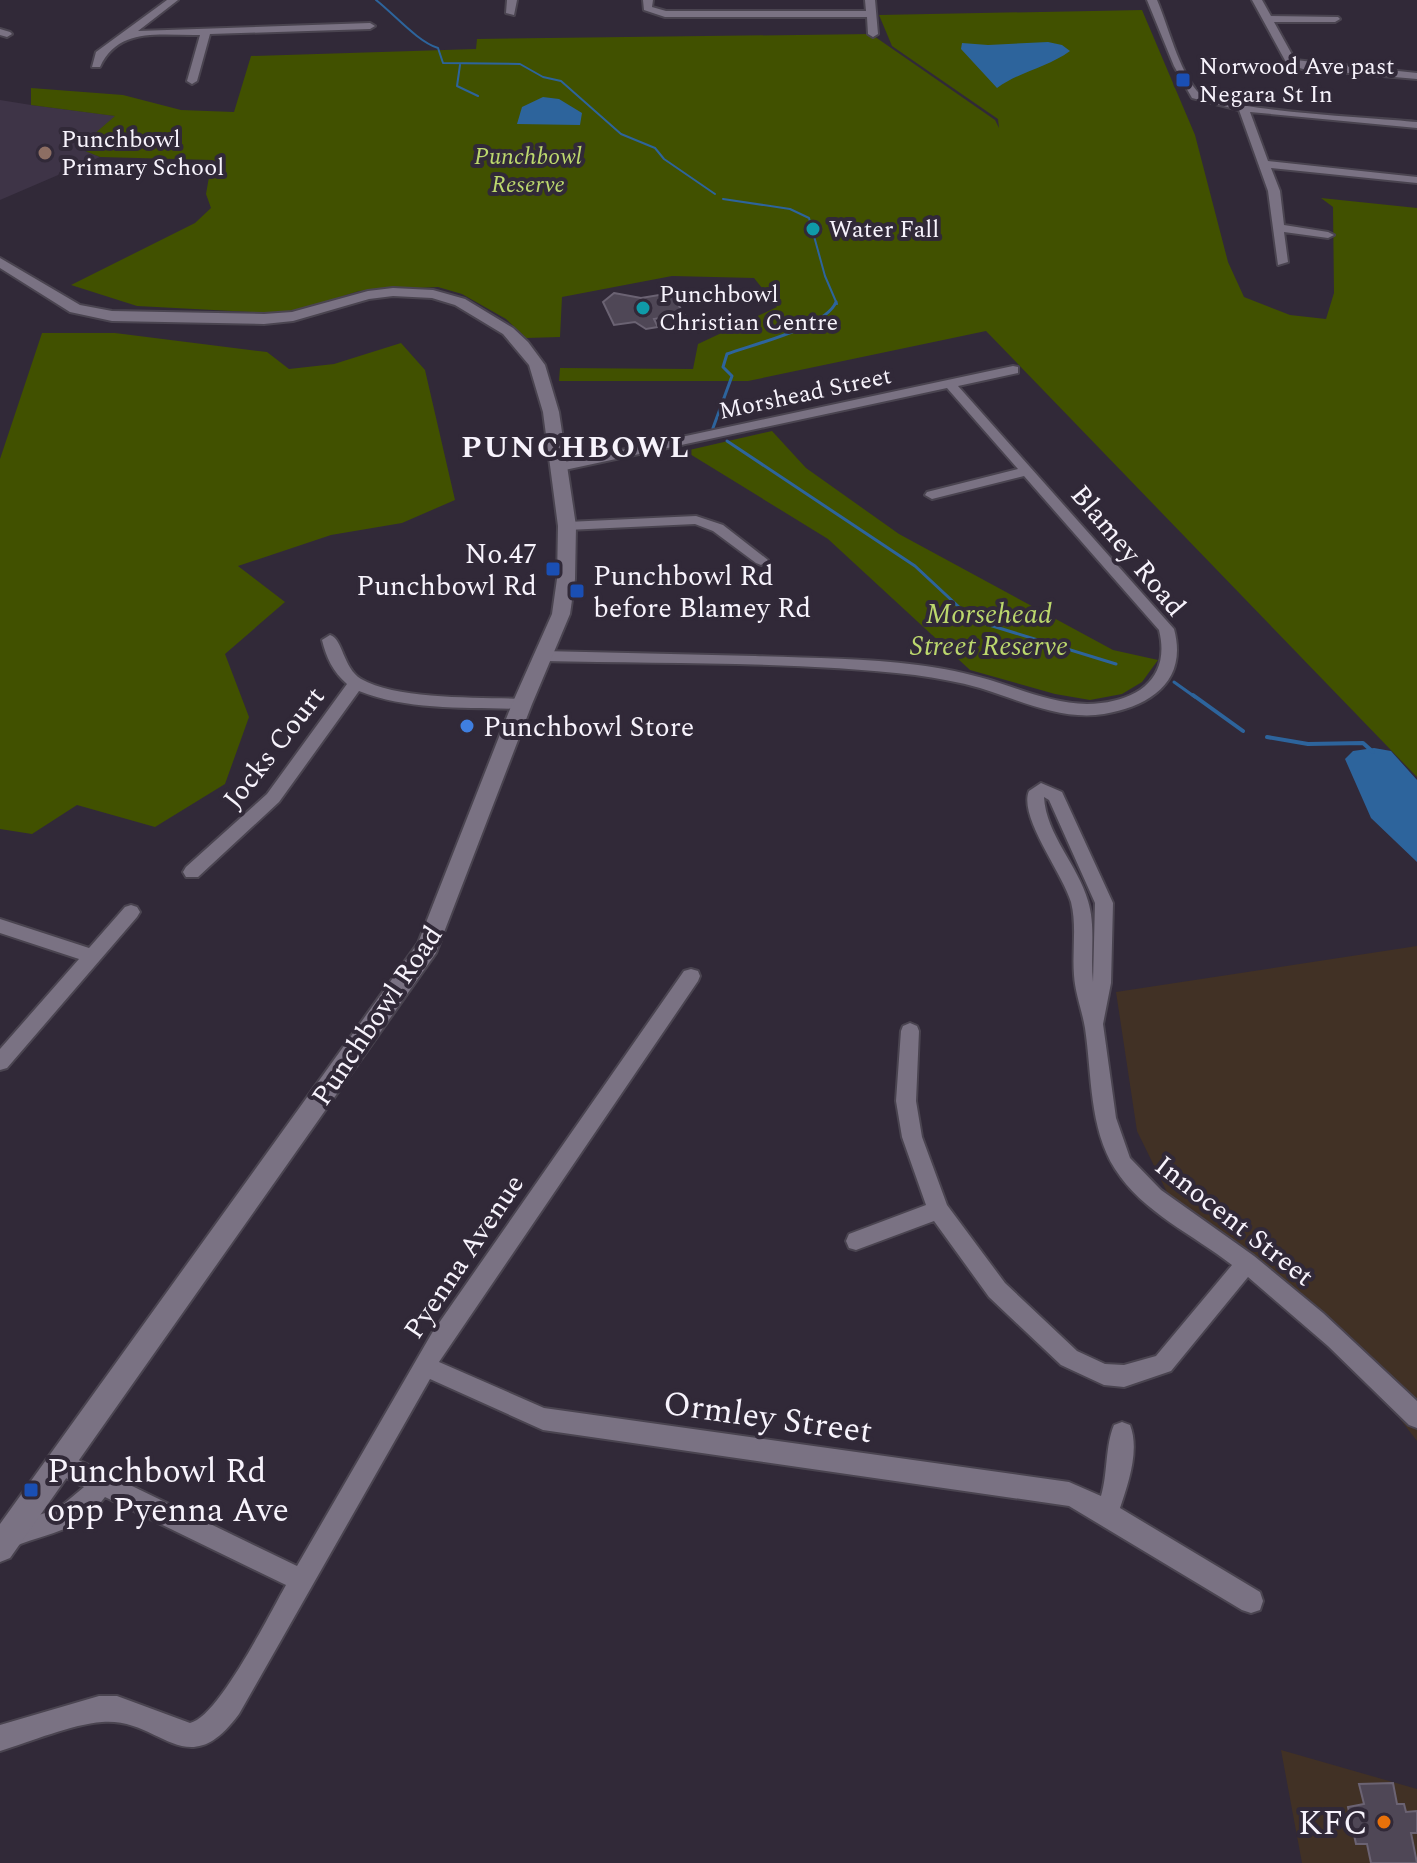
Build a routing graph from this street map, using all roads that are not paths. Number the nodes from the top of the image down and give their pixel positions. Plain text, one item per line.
1 (173, 0) edge
2 (512, 0) edge
3 (648, 0) edge
4 (870, 0) edge
5 (1152, 0) edge
6 (1257, 0) edge
7 (511, 13) dead end
8 (871, 14) junction
9 (1267, 19) junction
10 (1335, 19) dead end
11 (370, 26) dead end
12 (205, 33) junction
13 (126, 34) junction
14 (873, 34) dead end
15 (96, 65) dead end
16 (1417, 76) edge
17 (192, 81) dead end
18 (1243, 108) junction
19 (1417, 125) edge
20 (1266, 164) junction
21 (1417, 180) edge
22 (1278, 228) junction
23 (1328, 235) dead end
24 (0, 262) edge
25 (1282, 262) dead end
26 (1013, 370) dead end
27 (950, 384) junction
28 (560, 467) junction
29 (1027, 471) junction
30 (932, 495) dead end
31 (567, 526) junction
32 (761, 560) dead end
33 (330, 640) dead end
34 (543, 656) junction
35 (356, 683) junction
36 (522, 704) junction
37 (192, 872) dead end
38 (131, 912) dead end
39 (0, 926) edge
40 (91, 956) junction
41 (691, 976) dead end
42 (1094, 1024) junction
43 (910, 1031) dead end
44 (0, 1062) edge
45 (938, 1210) junction
46 (856, 1241) dead end
47 (1247, 1263) junction
48 (425, 1366) junction
49 (1417, 1417) edge
50 (1122, 1433) dead end
51 (60, 1463) junction
52 (100, 1484) junction
53 (1107, 1513) junction
54 (3, 1543) edge
55 (301, 1580) junction
56 (1251, 1601) dead end
57 (0, 1738) edge

1 - 13 street
2 - 7 street
3 - 8 street
4 - 8 street
5 - 18 street
6 - 9 street
8 - 14 street
9 - 10 street
9 - 16 street
11 - 12 street
12 - 13 street
12 - 17 street
13 - 15 street
18 - 19 street
18 - 20 street
20 - 21 street
20 - 22 street
22 - 23 street
22 - 25 street
24 - 28 street, Punchbowl Road
26 - 27 street, Morshead Street
27 - 28 street, Morshead Street
27 - 29 street, Blamey Road
28 - 31 street, Punchbowl Road
29 - 30 street
29 - 34 street, Blamey Road
31 - 32 street
31 - 34 street, Punchbowl Road
33 - 35 street
34 - 36 street, Punchbowl Road
35 - 36 street
35 - 37 street, Jocks Court
36 - 51 street, Punchbowl Road
38 - 40 street
39 - 40 street
40 - 44 street
41 - 48 street, Pyenna Avenue
42 - 42 street, Innocent Street
42 - 47 street, Innocent Street
43 - 45 street
45 - 46 street
45 - 47 street
47 - 49 street, Innocent Street
48 - 53 street, Ormley Street
48 - 55 street, Pyenna Avenue
50 - 53 street
51 - 52 street
51 - 54 street, Punchbowl Road
52 - 54 street
52 - 55 street
53 - 56 street, Ormley Street
55 - 57 street, Pyenna Avenue

